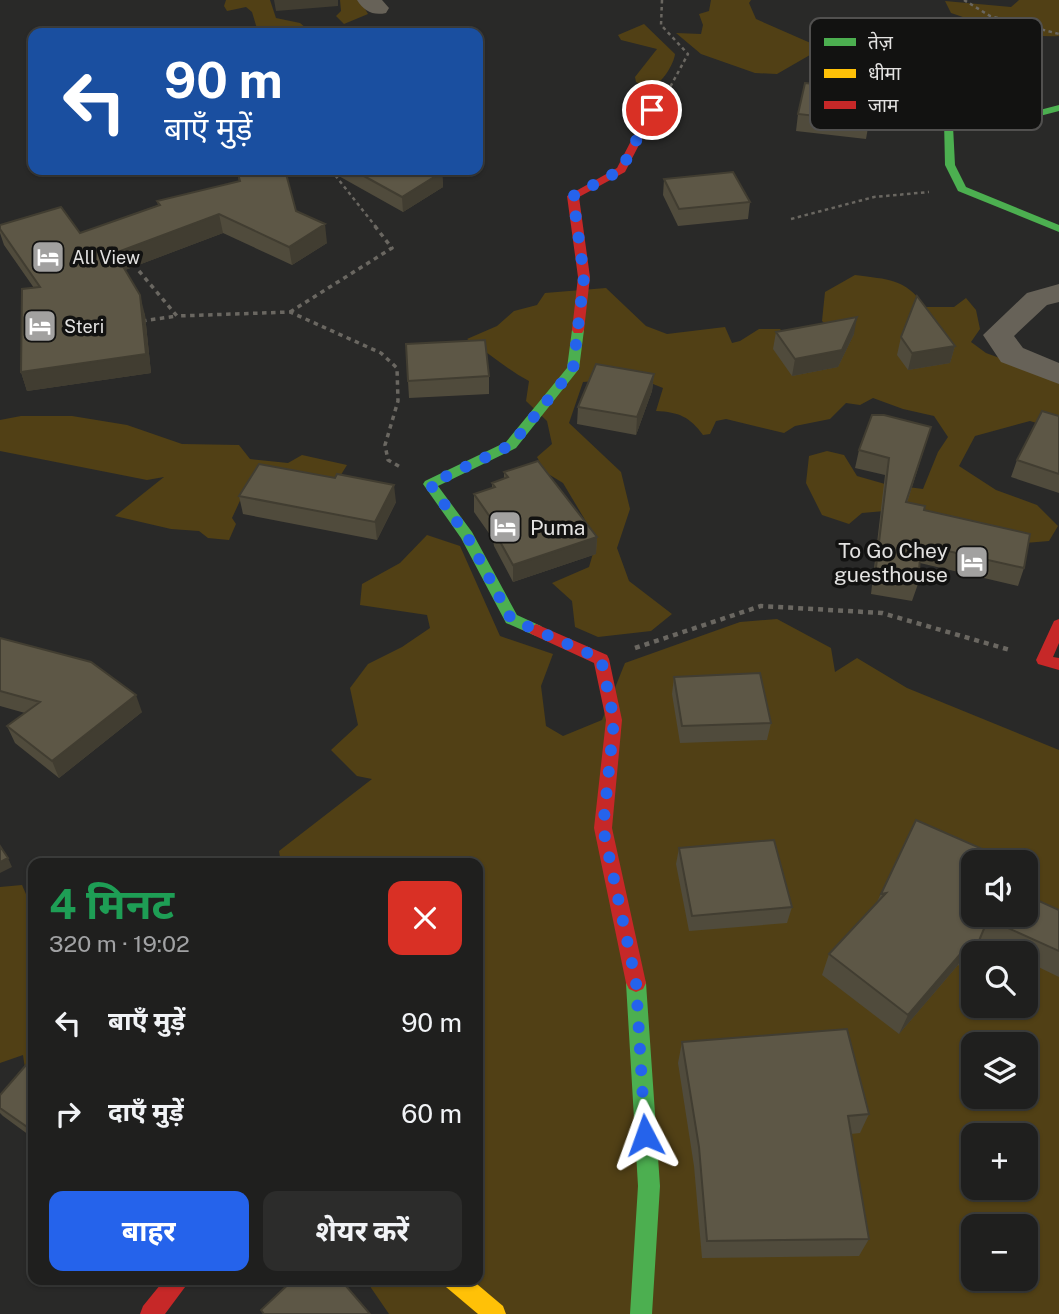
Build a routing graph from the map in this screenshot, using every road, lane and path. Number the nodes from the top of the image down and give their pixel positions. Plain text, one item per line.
1 (662, 0) edge
2 (964, 0) edge
3 (998, 18) edge
4 (1042, 30) edge
5 (1059, 34) edge
6 (1059, 108) edge
7 (652, 110) joint
8 (1042, 114) edge
9 (948, 130) edge
10 (335, 175) edge
11 (962, 189) junction
12 (791, 219) dead end
13 (1059, 229) edge
14 (139, 271) dead end
15 (1059, 293) edge
16 (289, 312) junction
17 (177, 316) junction
18 (131, 323) edge
19 (1059, 374) edge
20 (430, 484) junction
21 (1059, 625) edge
22 (601, 659) junction
23 (1052, 662) edge
24 (175, 1285) edge
25 (461, 1285) edge
26 (151, 1314) edge
27 (495, 1314) edge
28 (641, 1314) edge

1 - 7 path
2 - 3 path
4 - 5 path
6 - 8 street
7 - 20 street
9 - 11 street
10 - 16 path
11 - 12 path
11 - 13 street
14 - 17 path
15 - 19 street
16 - 17 path
16 - 20 path
17 - 18 path
20 - 22 street
21 - 23 street
22 - 23 path
22 - 28 street
24 - 26 street
25 - 27 street

